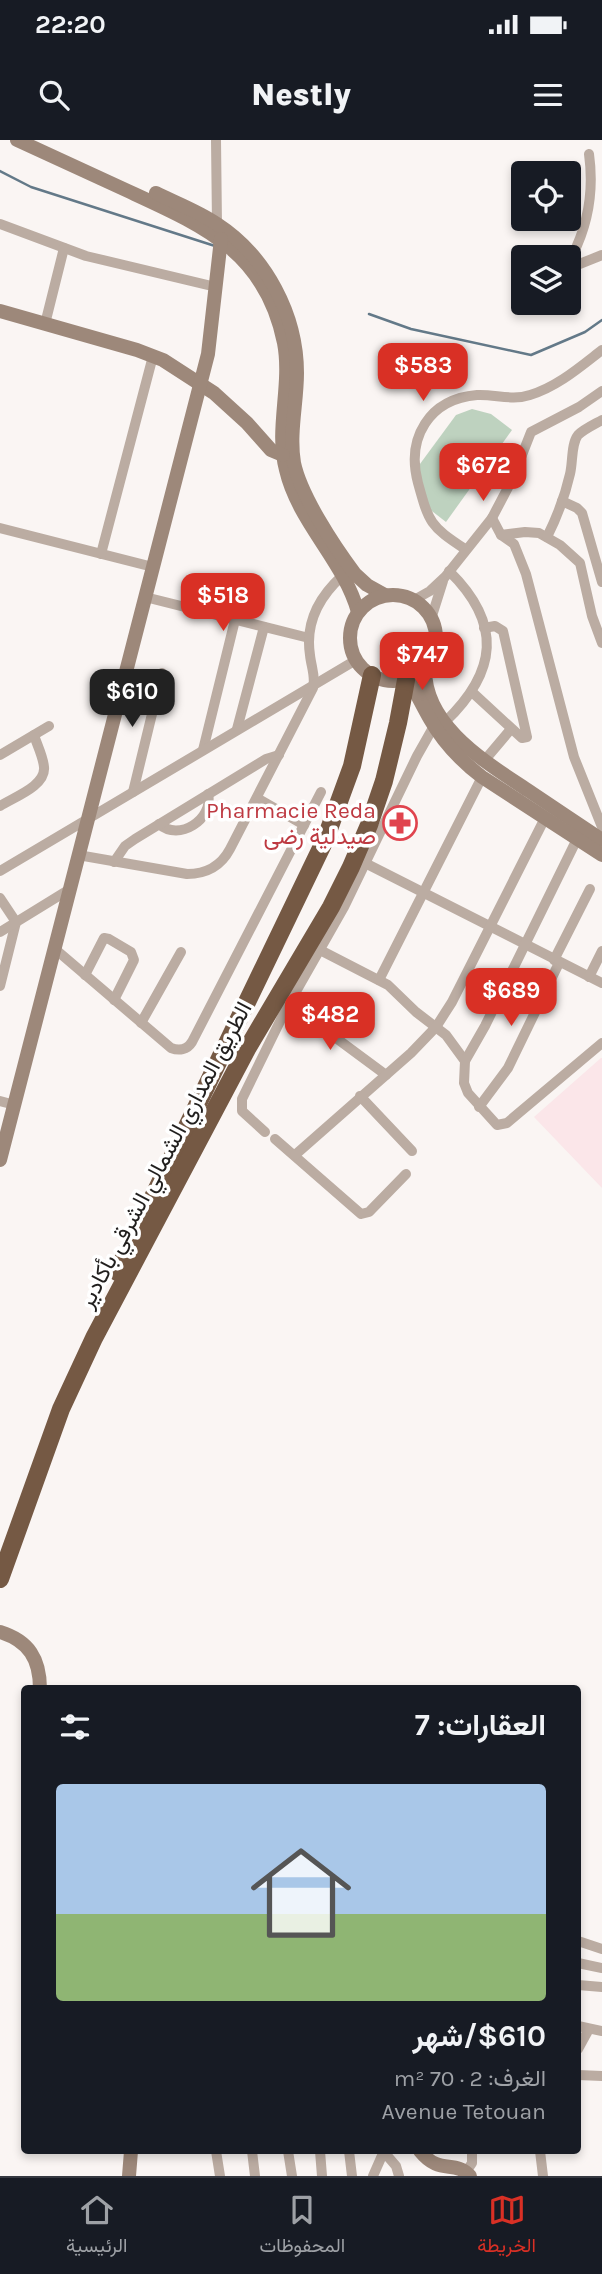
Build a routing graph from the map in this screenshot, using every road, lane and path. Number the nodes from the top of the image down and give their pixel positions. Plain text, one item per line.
1 (16, 140) edge
2 (39, 140) edge
3 (216, 140) edge
4 (589, 154) dead end
5 (597, 178) edge
6 (0, 224) edge
7 (219, 231) junction
8 (64, 248) junction
9 (602, 255) edge
10 (216, 288) junction
11 (0, 311) edge
12 (45, 324) junction
13 (602, 350) edge
14 (153, 356) junction
15 (200, 383) junction
16 (602, 391) edge
17 (602, 420) edge
18 (283, 455) junction
19 (562, 501) junction
20 (492, 518) junction
21 (0, 528) edge
22 (501, 535) junction
23 (547, 537) junction
24 (465, 549) junction
25 (101, 554) junction
26 (153, 567) junction
27 (447, 574) junction
28 (350, 581) junction
29 (602, 582) edge
30 (385, 595) junction
31 (145, 597) junction
32 (414, 600) junction
33 (358, 612) junction
34 (432, 619) junction
35 (235, 620) junction
36 (264, 627) junction
37 (485, 628) junction
38 (309, 638) junction
39 (602, 643) edge
40 (356, 660) junction
41 (425, 667) junction
42 (162, 673) dead end
43 (372, 676) junction
44 (407, 679) junction
45 (315, 684) junction
46 (472, 692) junction
47 (439, 724) junction
48 (49, 726) dead end
49 (237, 729) junction
50 (511, 729) junction
51 (34, 734) junction
52 (203, 750) junction
53 (0, 755) edge
54 (279, 755) junction
55 (484, 761) junction
56 (482, 777) junction
57 (133, 792) junction
58 (321, 792) dead end
59 (208, 794) junction
60 (257, 799) junction
61 (0, 806) edge
62 (545, 818) junction
63 (86, 820) junction
64 (159, 824) junction
65 (304, 825) junction
66 (602, 827) edge
67 (577, 839) junction
68 (602, 840) edge
69 (79, 855) junction
70 (602, 855) edge
71 (114, 862) junction
72 (365, 863) junction
73 (0, 871) edge
74 (590, 889) dead end
75 (70, 890) junction
76 (424, 892) junction
77 (0, 898) edge
78 (16, 922) junction
79 (490, 926) junction
80 (0, 932) edge
81 (525, 945) junction
82 (55, 949) junction
83 (320, 950) junction
84 (602, 951) edge
85 (181, 952) dead end
86 (557, 961) junction
87 (85, 975) junction
88 (589, 977) junction
89 (379, 980) junction
90 (602, 983) edge
91 (0, 986) edge
92 (114, 1000) junction
93 (286, 1009) junction
94 (141, 1023) junction
95 (436, 1027) junction
96 (602, 1043) edge
97 (465, 1060) junction
98 (386, 1075) junction
99 (360, 1096) junction
100 (0, 1101) edge
101 (15, 1105) junction
102 (480, 1107) junction
103 (265, 1132) dead end
104 (275, 1139) dead end
105 (412, 1151) dead end
106 (1, 1152) edge
107 (295, 1155) junction
108 (407, 1174) dead end
109 (0, 1552) edge
110 (0, 1579) edge
111 (0, 1632) edge
112 (40, 1685) edge
113 (581, 1942) edge
114 (602, 1949) edge
115 (581, 1964) edge
116 (602, 1968) edge
117 (581, 1985) edge
118 (602, 1987) edge
119 (581, 2027) edge
120 (589, 2029) junction
121 (602, 2031) edge
122 (581, 2044) edge
123 (581, 2075) edge
124 (602, 2076) edge
125 (131, 2154) edge
126 (216, 2154) edge
127 (252, 2154) edge
128 (288, 2154) edge
129 (320, 2154) edge
130 (349, 2154) edge
131 (383, 2154) edge
132 (386, 2154) edge
133 (424, 2154) edge
134 (472, 2154) edge
135 (540, 2154) edge
136 (468, 2174) edge
137 (129, 2176) edge
138 (220, 2176) edge
139 (255, 2176) edge
140 (292, 2176) edge
141 (322, 2176) edge
142 (352, 2176) edge
143 (373, 2176) edge
144 (399, 2176) edge
145 (542, 2176) edge

1 - 7 street
2 - 7 street
3 - 7 street
4 - 5 street
5 - 9 street
6 - 8 street
7 - 10 street
7 - 18 street
7 - 28 street
8 - 10 street
8 - 12 street
10 - 15 street
11 - 12 street
12 - 14 street
13 - 24 street
14 - 15 street
14 - 25 street
15 - 18 street
15 - 26 street
16 - 20 street
17 - 19 street
18 - 28 street
19 - 23 street
19 - 29 street
20 - 22 street
20 - 24 street
21 - 25 street
22 - 23 street
22 - 66 street
23 - 39 street
24 - 27 street
25 - 26 street
26 - 31 street
27 - 32 street
27 - 34 street
27 - 37 street
28 - 30 street
28 - 33 street
28 - 38 street
30 - 32 street
30 - 33 street
31 - 35 street
31 - 63 street
32 - 34 street
33 - 40 street
34 - 41 street
35 - 36 street
35 - 52 street
36 - 38 street
36 - 49 street
37 - 46 street
37 - 50 street
38 - 45 street
40 - 43 street
40 - 45 street
41 - 44 street
41 - 47 street
42 - 57 street
43 - 44 street
43 - 109 highway, الطريق المداري الشمالي الشرقي بأكادير
44 - 47 street
44 - 110 highway, الطريق المداري الشمالي الشرقي بأكادير
45 - 49 street
45 - 54 street
46 - 47 street
46 - 50 street
47 - 55 street
47 - 56 street
47 - 72 street
48 - 51 street
49 - 52 street
50 - 55 street
51 - 53 street
51 - 61 street
52 - 57 street
54 - 59 street
54 - 60 street
55 - 68 street
56 - 62 street
56 - 76 street
57 - 63 street
58 - 65 street
59 - 64 street
59 - 64 street
60 - 65 street
60 - 71 street
62 - 67 street
62 - 79 street
63 - 69 street
63 - 73 street
64 - 71 street
65 - 94 street
67 - 70 street
67 - 81 street
69 - 71 street
69 - 75 street
72 - 76 street
72 - 83 street
74 - 86 street
75 - 78 street
75 - 82 street
76 - 79 street
76 - 89 street
77 - 78 street
78 - 80 street
78 - 91 street
79 - 81 street
79 - 95 street
81 - 86 street
81 - 97 street
82 - 87 street
82 - 101 street
83 - 89 street
83 - 93 street
84 - 88 street
85 - 94 street
86 - 88 street
86 - 102 street
87 - 92 street
87 - 92 street
88 - 90 street
89 - 95 street
92 - 94 street
93 - 98 street
93 - 103 street
95 - 97 street
95 - 98 street
96 - 102 street
97 - 102 street
98 - 99 street
99 - 105 street
99 - 107 street
100 - 101 street
101 - 106 street
104 - 107 street
107 - 108 street
111 - 112 street
113 - 114 street
115 - 116 street
117 - 118 street
119 - 120 street
120 - 121 street
120 - 122 street
123 - 124 street
125 - 137 street
126 - 138 street
127 - 139 street
128 - 140 street
129 - 141 street
130 - 142 street
131 - 143 street
132 - 144 street
133 - 136 street
134 - 136 street
135 - 145 street

